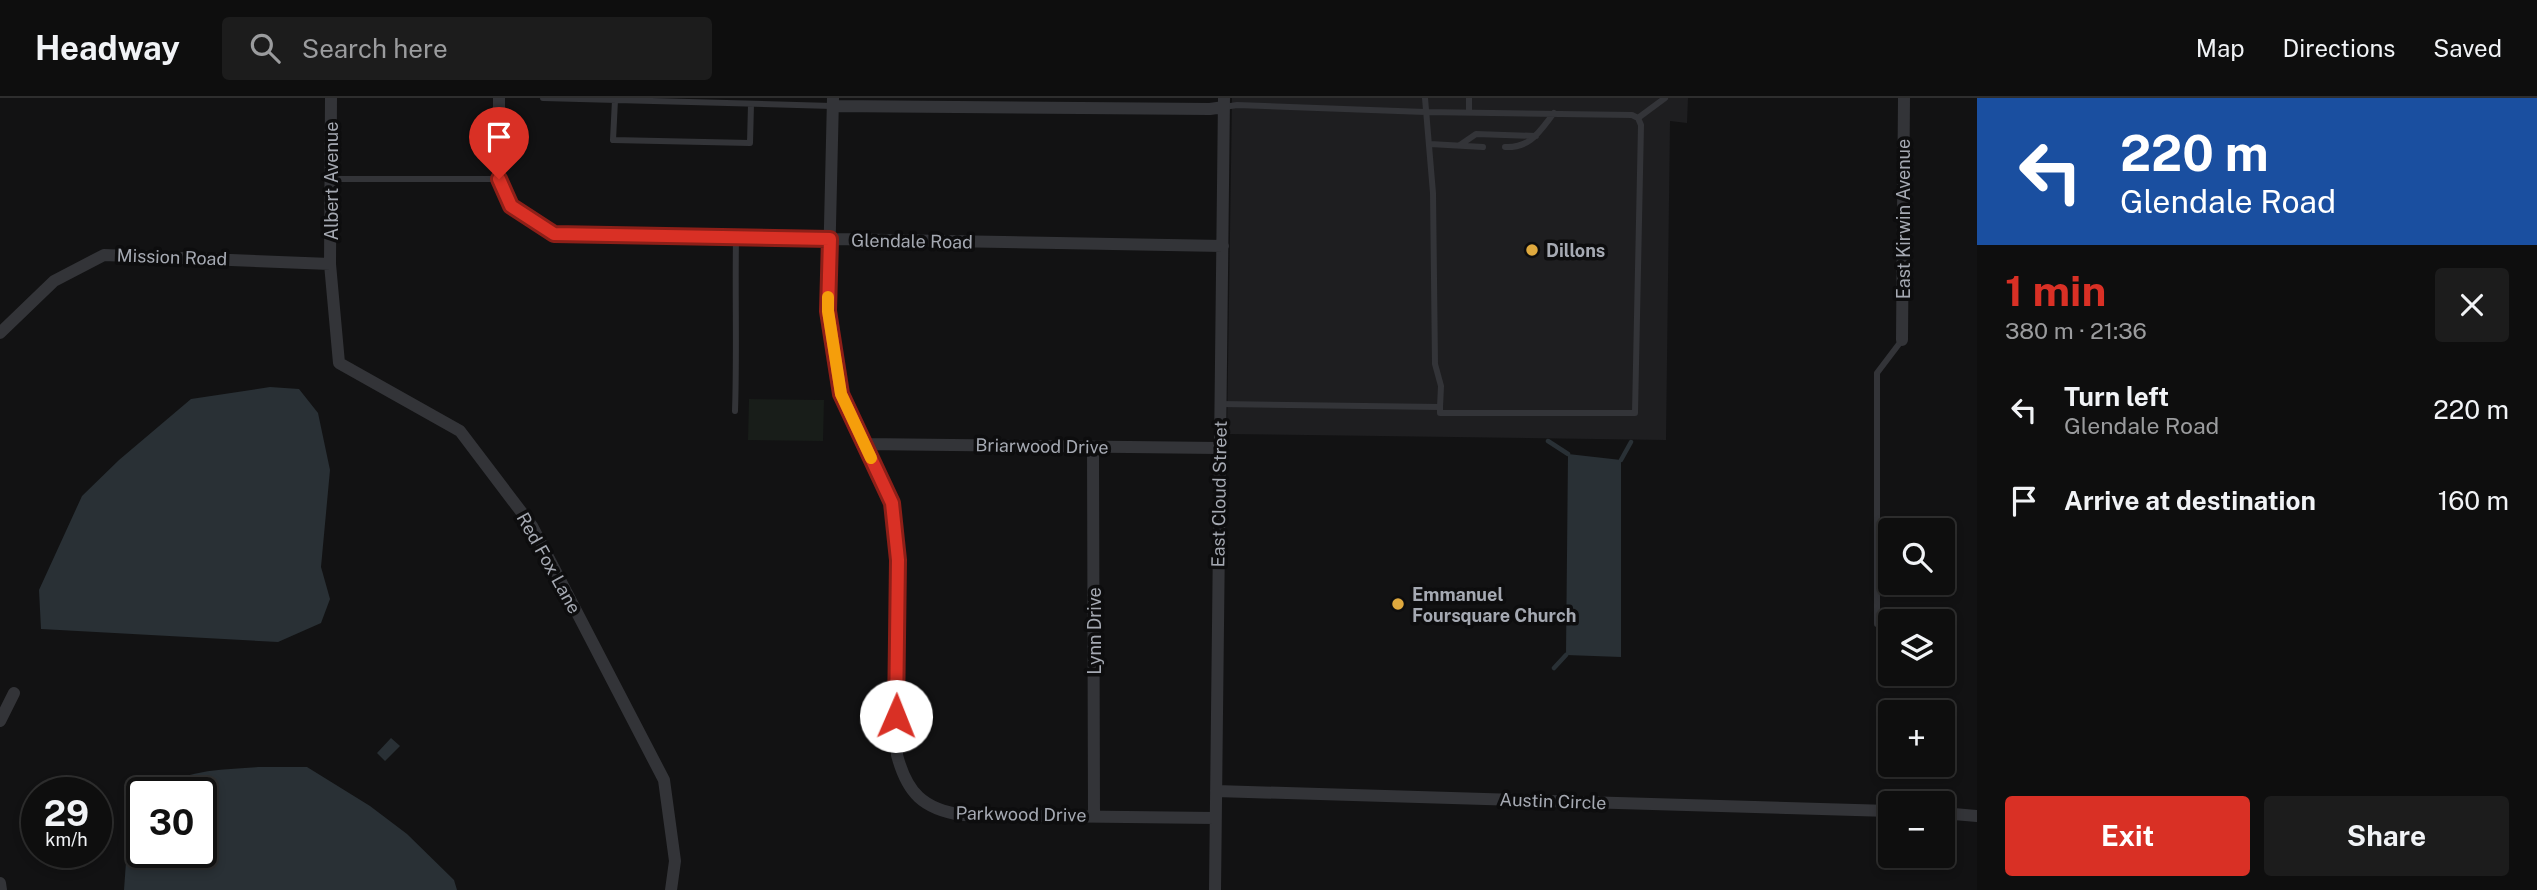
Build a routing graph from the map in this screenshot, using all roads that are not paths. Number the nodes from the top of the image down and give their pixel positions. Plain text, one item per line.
1 (331, 98) edge
2 (499, 98) edge
3 (543, 98) edge
4 (1281, 98) edge
5 (1425, 98) edge
6 (1469, 98) edge
7 (1665, 98) edge
8 (1904, 98) edge
9 (615, 100) junction
10 (832, 102) edge
11 (1224, 102) edge
12 (1180, 103) edge
13 (751, 104) junction
14 (1281, 108) junction
15 (1469, 111) junction
16 (1425, 112) junction
17 (1555, 113) junction
18 (1638, 118) junction
19 (1536, 136) junction
20 (1430, 144) junction
21 (1460, 145) junction
22 (1483, 147) dead end
23 (1505, 147) dead end
24 (331, 179) junction
25 (499, 179) junction
26 (736, 238) junction
27 (830, 239) junction
28 (1223, 246) junction
29 (330, 264) junction
30 (0, 333) edge
31 (1902, 340) joint
32 (1220, 404) junction
33 (1440, 407) junction
34 (735, 411) dead end
35 (864, 444) junction
36 (1093, 447) junction
37 (1219, 448) junction
38 (1877, 625) dead end
39 (15, 693) dead end
40 (0, 721) edge
41 (1216, 791) junction
42 (1878, 811) edge
43 (1955, 814) edge
44 (1094, 816) junction
45 (1977, 817) edge
46 (1215, 818) junction
47 (0, 883) edge
48 (1, 890) edge
49 (671, 890) edge
50 (1215, 890) edge

1 - 24 street, Albert Avenue
2 - 25 street, Glendale Road
3 - 9 lane
4 - 14 lane
5 - 16 lane
6 - 15 lane
7 - 18 lane
8 - 31 street, East Kirwin Avenue
9 - 13 lane
9 - 13 lane
10 - 12 street
10 - 13 lane
10 - 27 street, Parkwood Drive
11 - 12 street
11 - 14 lane
11 - 28 street, East Cloud Street
14 - 16 lane
15 - 16 lane
15 - 17 lane
16 - 20 lane
17 - 18 lane
17 - 19 lane
18 - 33 lane
19 - 21 lane
19 - 23 lane
20 - 21 lane
20 - 33 lane
21 - 22 lane
24 - 25 lane
24 - 29 street, Albert Avenue
25 - 26 street, Glendale Road
26 - 27 street, Glendale Road
26 - 34 lane
27 - 28 street, Glendale Road
27 - 35 street, Parkwood Drive
28 - 32 street, East Cloud Street
29 - 30 street, Mission Road
29 - 49 street, Red Fox Lane
31 - 38 lane
32 - 33 lane
32 - 37 street, East Cloud Street
35 - 36 street, Briarwood Drive
35 - 44 street, Parkwood Drive
36 - 37 street, Briarwood Drive
36 - 44 street, Lynn Drive
37 - 41 street, East Cloud Street
39 - 40 street
41 - 42 street, Austin Circle
41 - 46 street, East Cloud Street
43 - 45 street
44 - 46 street, Parkwood Drive
46 - 50 street, East Cloud Street
47 - 48 street

